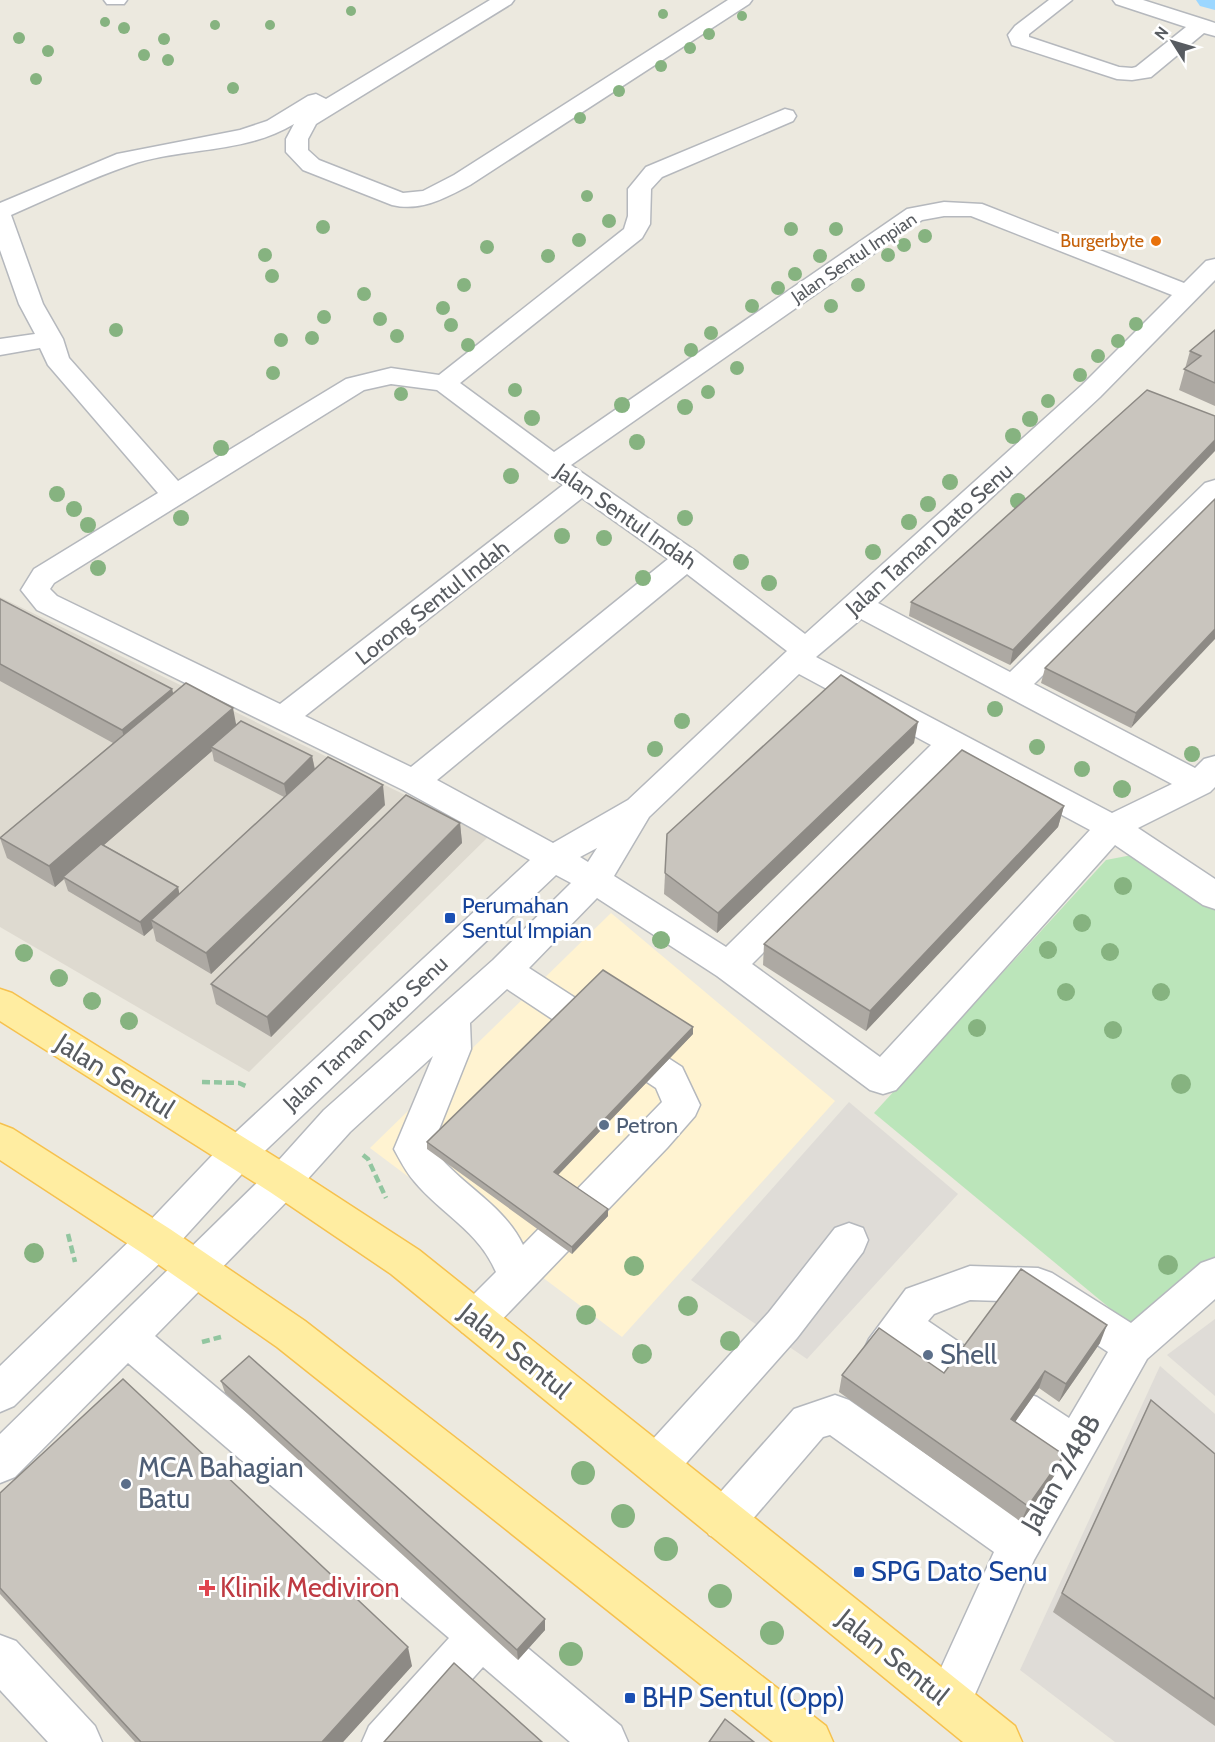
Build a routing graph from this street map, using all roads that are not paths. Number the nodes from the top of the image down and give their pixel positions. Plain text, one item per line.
1 (504, 0) edge
2 (742, 0) edge
3 (1062, 0) edge
4 (1123, 0) edge
5 (1209, 28) edge
6 (429, 30) dead end
7 (786, 116) dead end
8 (0, 211) edge
9 (0, 216) edge
10 (1215, 266) edge
11 (1188, 293) junction
12 (50, 339) junction
13 (0, 347) edge
14 (444, 383) junction
15 (553, 465) junction
16 (581, 485) junction
17 (1215, 489) edge
18 (174, 494) junction
19 (687, 559) junction
20 (858, 605) junction
21 (801, 655) junction
22 (1014, 686) junction
23 (282, 718) junction
24 (952, 743) junction
25 (1207, 776) edge
26 (414, 782) junction
27 (639, 808) junction
28 (1112, 827) junction
29 (553, 858) junction
30 (594, 880) junction
31 (1215, 896) edge
32 (729, 966) junction
33 (505, 970) junction
34 (0, 1003) edge
35 (452, 1018) junction
36 (0, 1140) edge
37 (237, 1154) junction
38 (282, 1181) junction
39 (849, 1240) dead end
40 (156, 1241) junction
41 (195, 1269) junction
42 (1215, 1275) edge
43 (518, 1277) junction
44 (476, 1319) junction
45 (127, 1337) junction
46 (1133, 1346) junction
47 (958, 1364) edge
48 (0, 1393) edge
49 (1023, 1411) edge
50 (1076, 1446) junction
51 (0, 1463) edge
52 (657, 1465) junction
53 (724, 1520) junction
54 (1019, 1545) junction
55 (481, 1636) junction
56 (0, 1657) edge
57 (949, 1701) junction
58 (79, 1742) edge
59 (385, 1742) edge
60 (605, 1742) edge
61 (810, 1742) edge
62 (999, 1742) edge

1 - 2 street
3 - 5 street
4 - 5 street
6 - 8 street
7 - 14 street
9 - 12 street
10 - 11 street, Jalan Taman Dato Senu
11 - 15 street, Jalan Sentul Impian
11 - 20 street, Jalan Taman Dato Senu
12 - 13 street
12 - 18 street
14 - 15 street, Jalan Sentul Indah
14 - 18 street
15 - 16 street, Jalan Sentul Indah
16 - 19 street, Jalan Sentul Indah
16 - 23 street, Lorong Sentul Indah
17 - 22 street
18 - 23 street
19 - 21 street, Jalan Sentul Indah
19 - 26 street
20 - 21 street, Jalan Taman Dato Senu
20 - 22 street
21 - 24 street, Jalan Sentul Indah
21 - 27 street, Jalan Taman Dato Senu
22 - 25 street
23 - 26 street
24 - 28 street, Jalan Sentul Indah
24 - 32 street
25 - 28 street
26 - 29 street
27 - 29 street, Jalan Taman Dato Senu
27 - 30 street, Jalan Taman Dato Senu
28 - 31 street, Jalan Sentul Indah
28 - 32 street
29 - 30 street
29 - 37 street, Jalan Taman Dato Senu
30 - 32 street
30 - 33 street, Jalan Taman Dato Senu
33 - 35 street, Jalan Taman Dato Senu
33 - 43 street
34 - 37 main road, Jalan Sentul
35 - 38 street, Jalan Taman Dato Senu
35 - 43 street
36 - 40 main road
37 - 38 main road, Jalan Sentul
37 - 40 street, Jalan Taman Dato Senu
38 - 41 street, Jalan Taman Dato Senu
38 - 44 main road, Jalan Sentul
39 - 52 street
40 - 41 main road
40 - 48 street, Jalan Taman Dato Senu
41 - 45 street, Jalan Taman Dato Senu
41 - 61 main road
42 - 46 street, Jalan 2/48B
43 - 44 street
44 - 52 main road, Jalan Sentul
45 - 51 street, Jalan Taman Dato Senu
45 - 55 street
46 - 47 street
46 - 50 street, Jalan 2/48B
49 - 50 street
50 - 54 street, Jalan 2/48B
52 - 53 main road, Jalan Sentul
53 - 54 street
53 - 57 main road, Jalan Sentul
54 - 57 street, Jalan 2/48B
55 - 59 street
55 - 60 street
56 - 58 street
57 - 62 main road, Jalan Sentul

